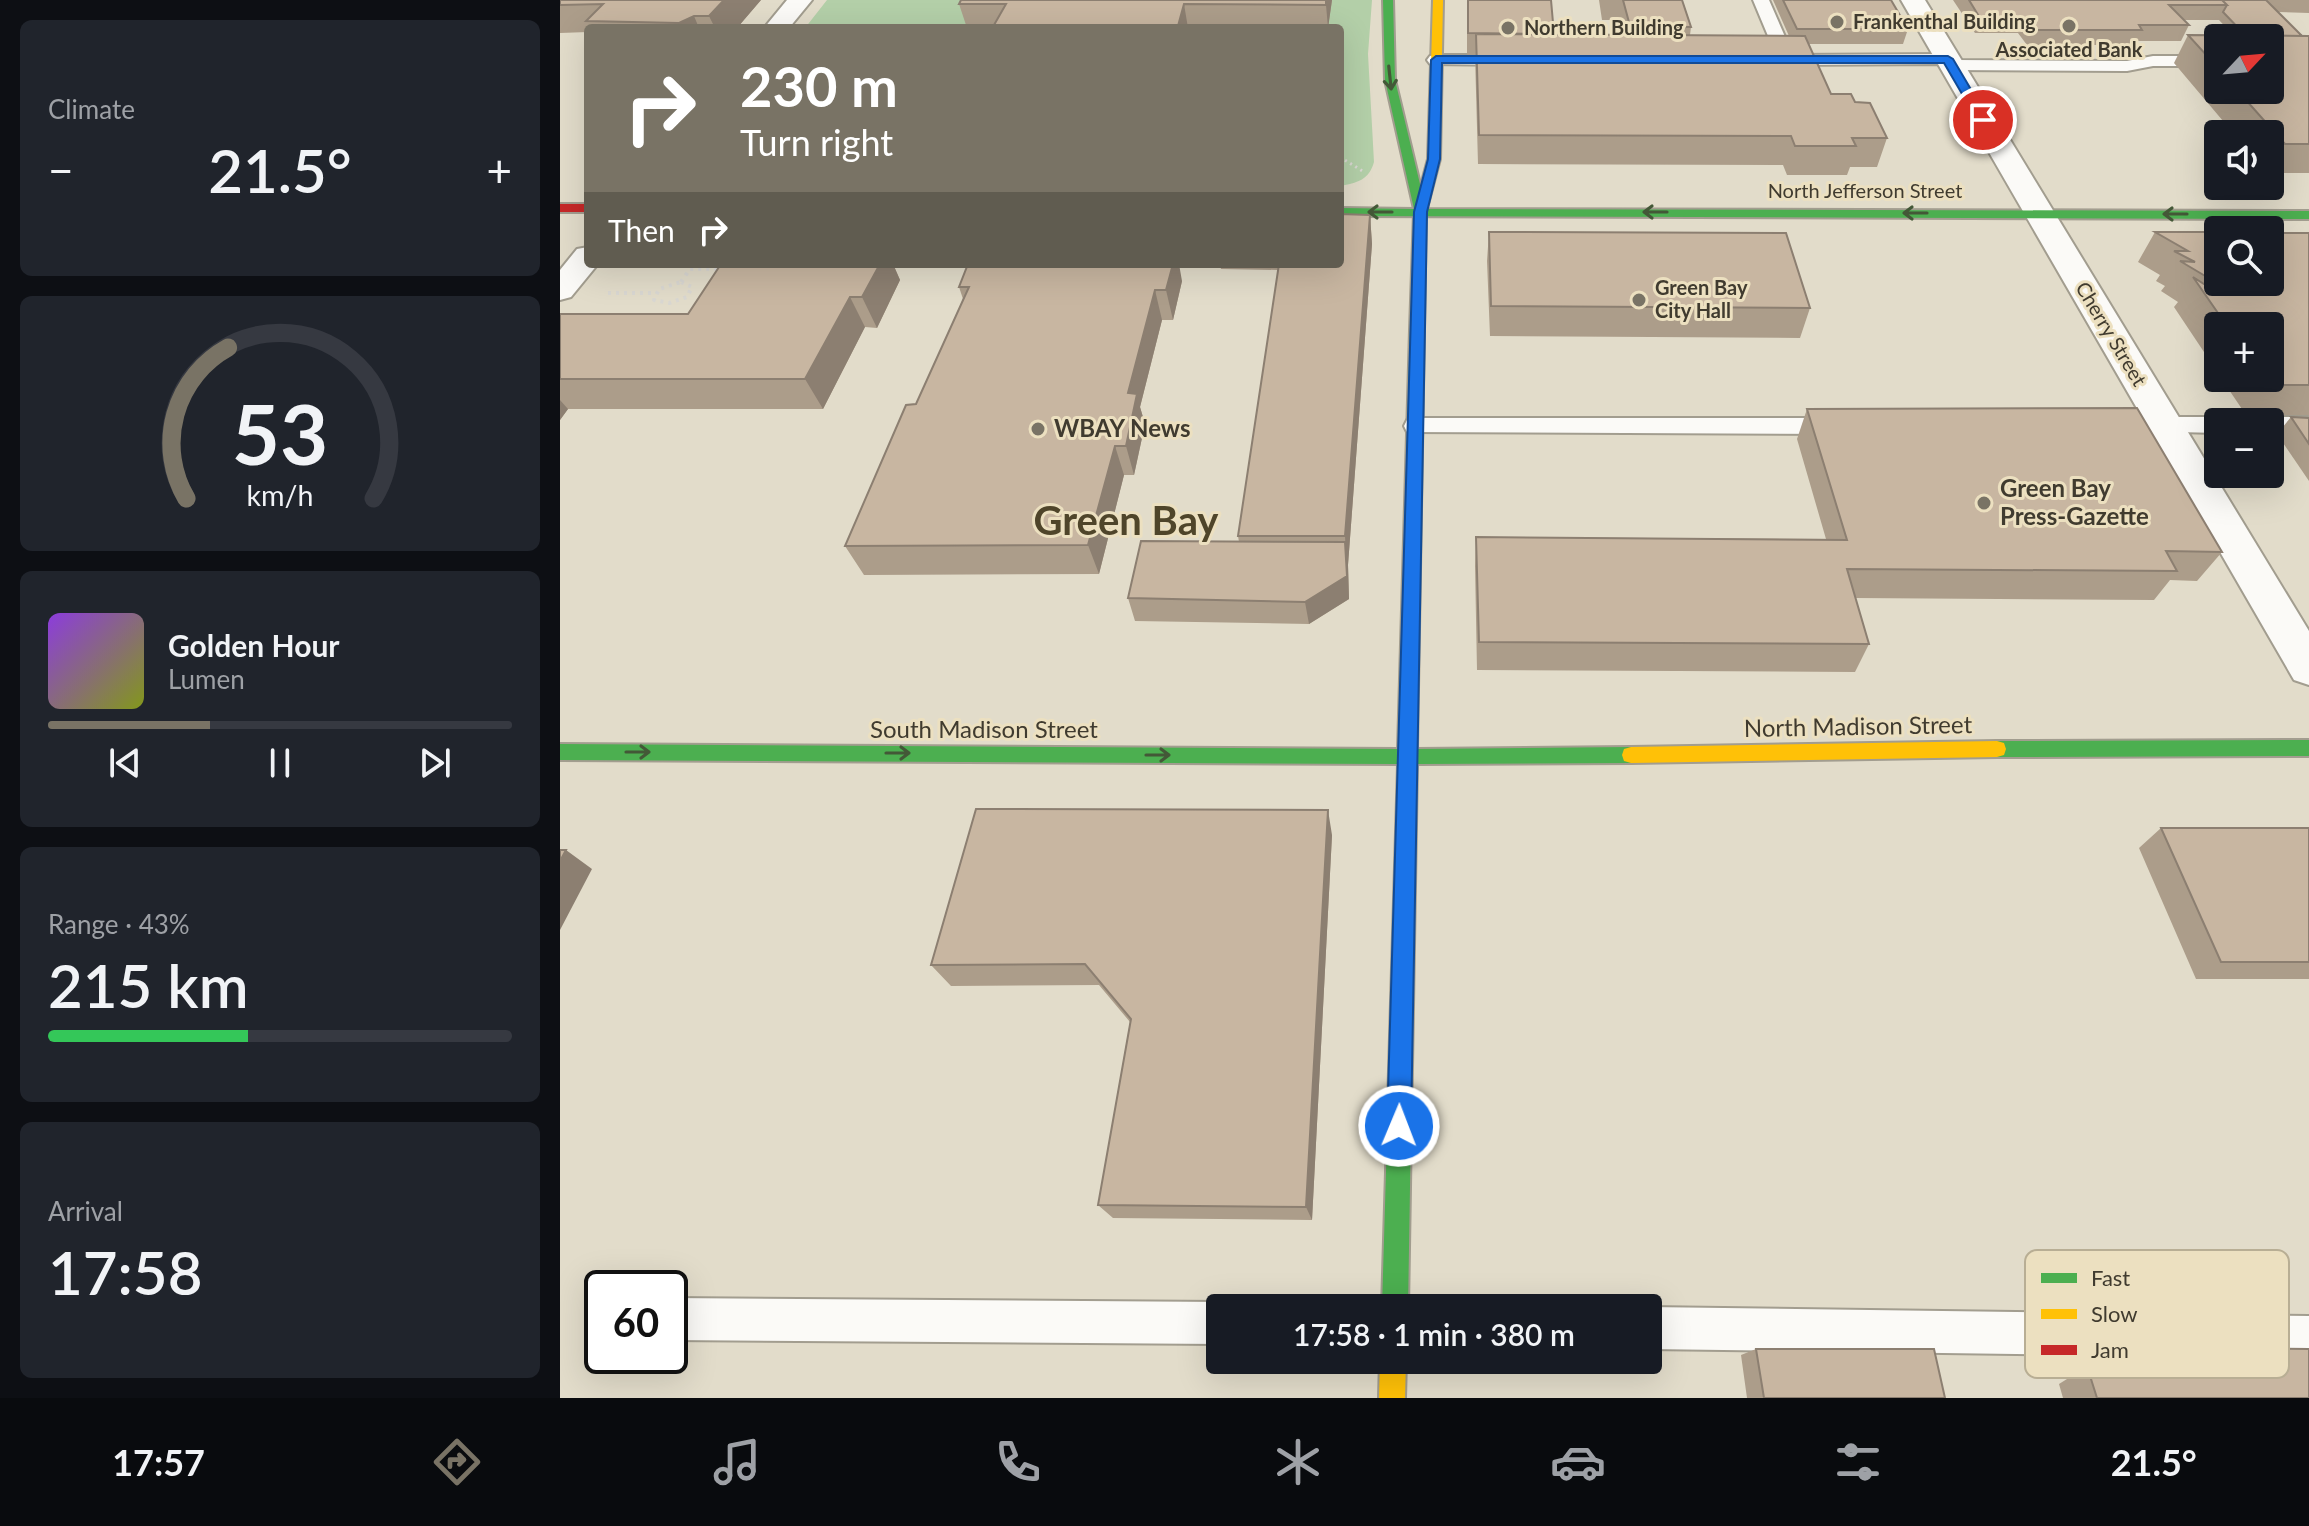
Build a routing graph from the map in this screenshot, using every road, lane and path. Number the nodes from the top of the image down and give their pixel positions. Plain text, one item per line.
1 (800, 0) edge
2 (1388, 0) edge
3 (1438, 0) edge
4 (1761, 0) edge
5 (1913, 0) edge
6 (779, 24) edge
7 (1436, 60) junction
8 (1525, 60) edge
9 (1758, 60) edge
10 (1787, 60) junction
11 (2204, 61) edge
12 (1950, 62) junction
13 (1344, 160) edge
14 (1364, 172) dead end
15 (560, 208) edge
16 (584, 208) edge
17 (1344, 212) edge
18 (1420, 212) junction
19 (2039, 214) junction
20 (2309, 215) edge
21 (584, 261) edge
22 (737, 269) edge
23 (681, 282) junction
24 (560, 290) edge
25 (606, 293) dead end
26 (655, 293) junction
27 (2120, 425) edge
28 (2165, 425) junction
29 (2204, 425) edge
30 (2284, 425) edge
31 (2309, 425) edge
32 (1416, 426) junction
33 (1872, 426) edge
34 (2309, 668) edge
35 (2309, 748) edge
36 (560, 752) edge
37 (1408, 757) junction
38 (1395, 1294) edge
39 (688, 1319) edge
40 (1206, 1323) edge
41 (1662, 1328) edge
42 (2025, 1333) edge
43 (2289, 1337) edge
44 (2309, 1337) edge
45 (1393, 1374) edge
46 (1392, 1398) edge

1 - 6 street
2 -> 18 main road
3 - 7 main road
4 - 10 lane
5 - 12 street, Cherry Street
7 - 8 lane
7 - 18 main road
9 - 10 lane
10 - 12 lane
11 - 12 lane
12 - 19 street, Cherry Street
13 - 14 path
15 - 16 main road
18 -> 17 main road, North Jefferson Street
19 -> 18 main road, North Jefferson Street
18 - 32 main road
20 -> 19 main road, North Jefferson Street
19 - 28 street, Cherry Street
21 - 24 street
22 - 23 path
23 - 26 path
23 - 26 path
25 - 26 path
27 - 28 lane
28 - 29 lane
28 - 34 street, Cherry Street
30 - 31 lane
32 - 33 lane
32 - 37 main road
35 - 37 main road, North Madison Street
36 -> 37 main road, South Madison Street
37 - 38 main road
39 - 40 lane
41 - 42 lane
43 - 44 lane
45 - 46 main road

